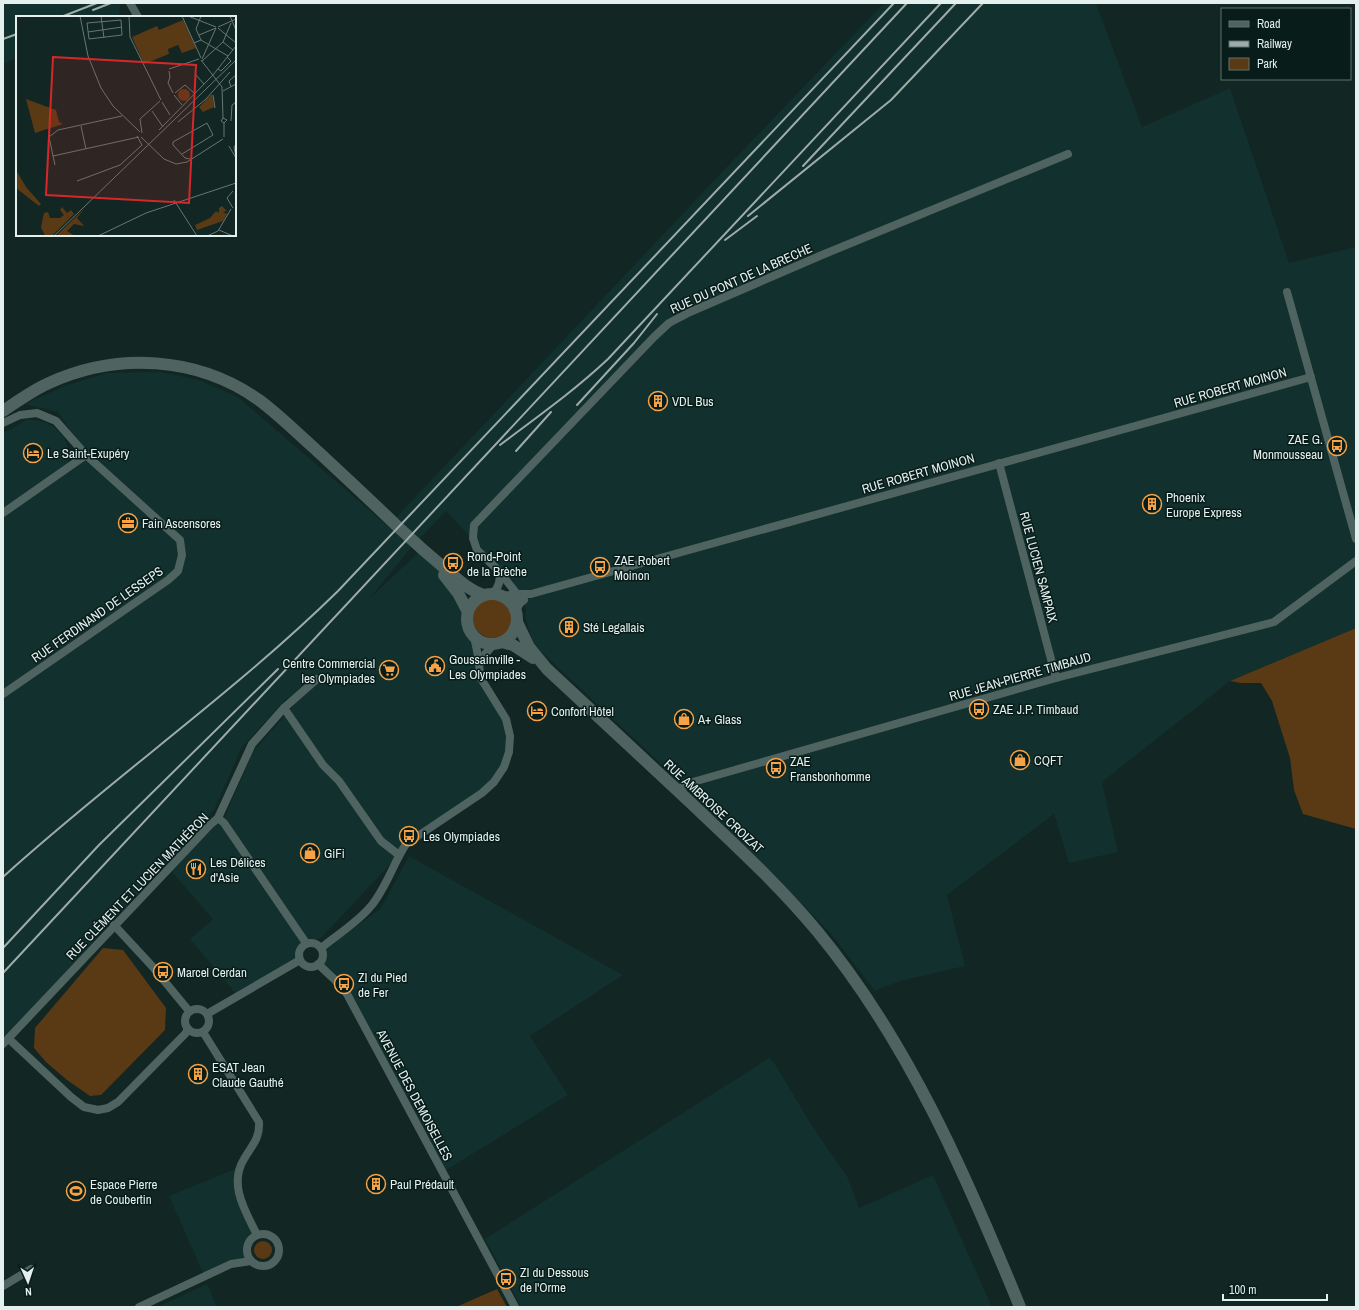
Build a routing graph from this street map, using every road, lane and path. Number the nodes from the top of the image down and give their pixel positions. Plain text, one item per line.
1 (130, 3) edge
2 (137, 16) edge
3 (1068, 154) dead end
4 (1287, 292) dead end
5 (1311, 377) junction
6 (3, 411) edge
7 (3, 423) edge
8 (86, 455) junction
9 (999, 463) junction
10 (3, 513) edge
11 (1356, 539) edge
12 (430, 557) junction
13 (1356, 561) edge
14 (498, 570) junction
15 (517, 594) junction
16 (531, 594) junction
17 (493, 595) junction
18 (468, 612) junction
19 (518, 612) junction
20 (474, 636) junction
21 (498, 643) junction
22 (479, 661) junction
23 (547, 669) junction
24 (1056, 678) junction
25 (317, 679) dead end
26 (3, 694) edge
27 (284, 708) junction
28 (678, 791) junction
29 (218, 818) junction
30 (399, 855) junction
31 (114, 925) junction
32 (306, 943) junction
33 (321, 948) junction
34 (300, 960) junction
35 (318, 964) junction
36 (189, 1011) junction
37 (207, 1014) junction
38 (188, 1029) junction
39 (203, 1032) junction
40 (6, 1042) edge
41 (257, 1235) junction
42 (251, 1261) junction
43 (31, 1269) dead end
44 (3, 1286) edge
45 (139, 1307) edge
46 (515, 1307) edge
47 (1020, 1307) edge

1 - 2 street
3 - 14 street, RUE DU PONT DE LA BRECHE
4 - 5 street
5 - 9 street, RUE ROBERT MOINON
5 - 11 street
6 - 12 main road
7 - 8 street
8 - 10 street
8 - 26 street, RUE FERDINAND DE LESSEPS
9 - 16 street, RUE ROBERT MOINON
9 - 24 street, RUE LUCIEN SAMPAIX
12 - 17 main road
12 - 18 main road
13 - 24 street, RUE JEAN-PIERRE TIMBAUD
14 - 15 street, RUE DU PONT DE LA BRECHE
14 - 17 street
15 - 16 street, RUE ROBERT MOINON
15 - 17 street, RUE ROBERT MOINON
15 - 19 street, RUE DU PONT DE LA BRECHE
16 - 19 street, RUE ROBERT MOINON
17 - 18 main road
17 - 19 main road
18 - 20 main road
19 - 21 main road
19 - 23 main road
20 - 21 main road
20 - 22 street
21 - 22 street
21 - 23 main road
22 - 30 street
23 - 28 main road, RUE AMBROISE CROIZAT
24 - 28 street, RUE JEAN-PIERRE TIMBAUD
25 - 27 street, RUE CLÉMENT ET LUCIEN MATHÉRON
27 - 29 street, RUE CLÉMENT ET LUCIEN MATHÉRON
27 - 30 street
28 - 47 main road, RUE AMBROISE CROIZAT
29 - 31 street, RUE CLÉMENT ET LUCIEN MATHÉRON
29 - 32 street
30 - 33 street
31 - 36 street
31 - 40 street, RUE CLÉMENT ET LUCIEN MATHÉRON
32 - 33 street
32 - 34 street
33 - 35 street
34 - 35 street
34 - 37 street
35 - 46 street, AVENUE DES DEMOISELLES
36 - 37 street
36 - 38 street
37 - 39 street
38 - 39 street
38 - 40 street
39 - 41 street
41 - 42 street
41 - 42 street
42 - 45 street
43 - 44 street

